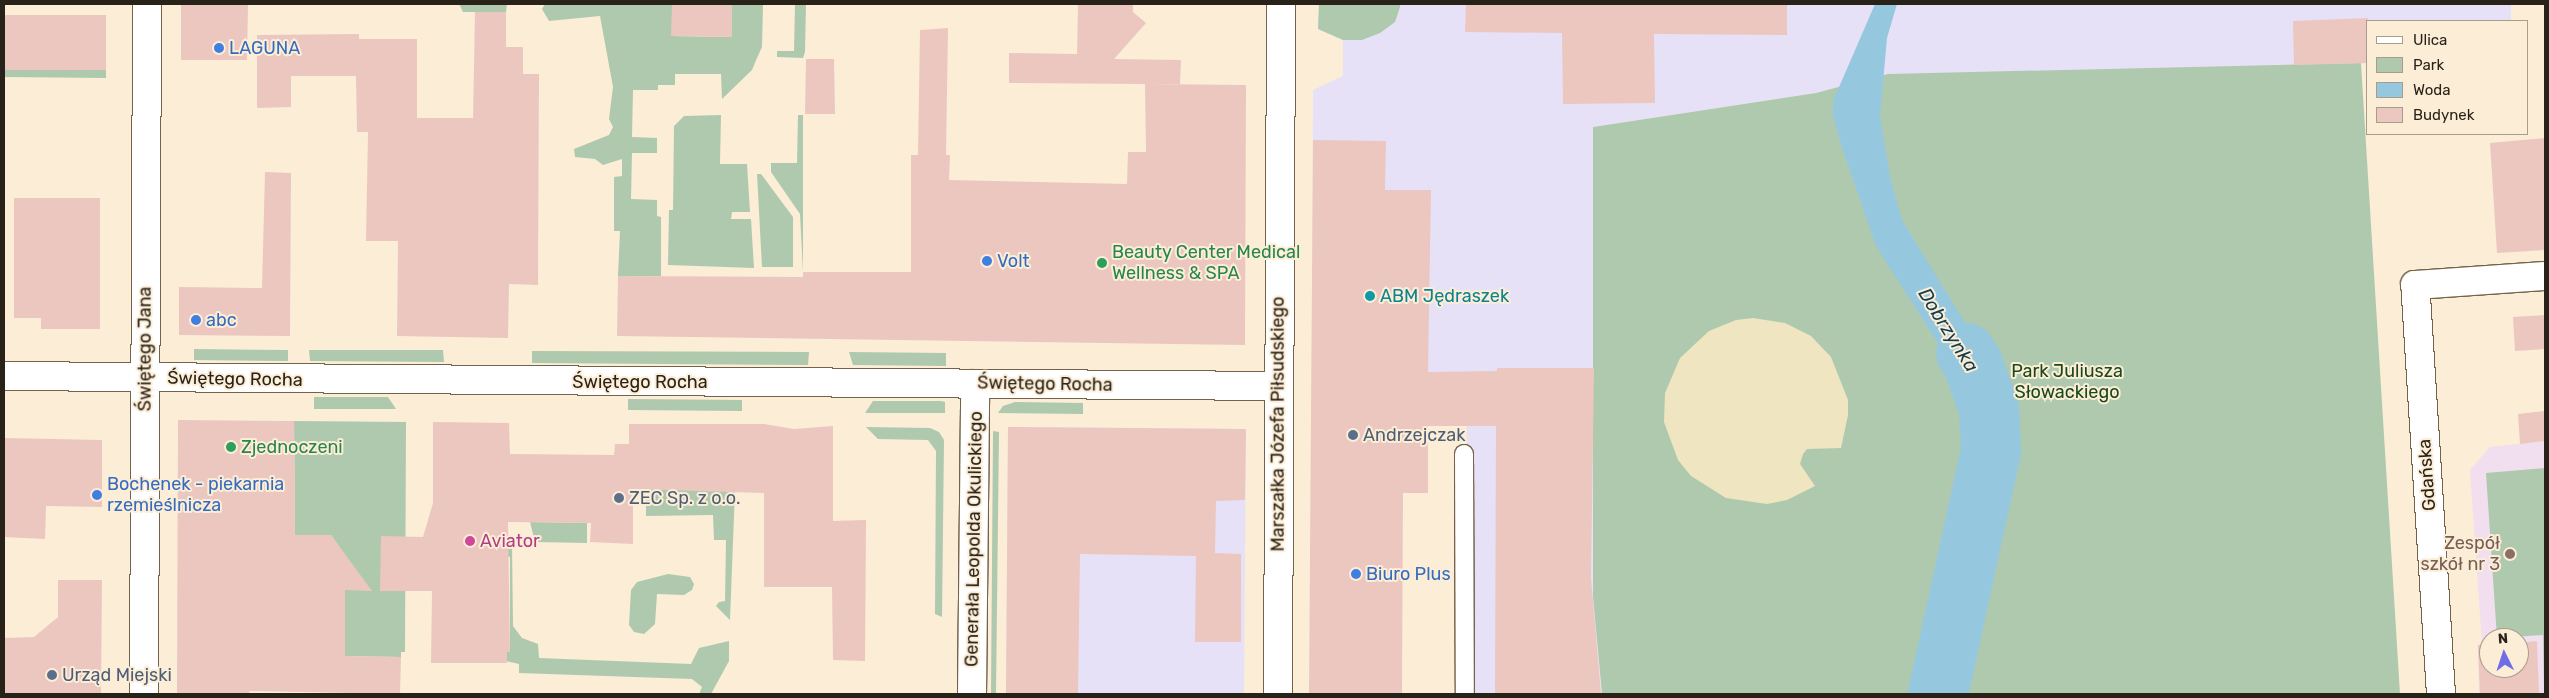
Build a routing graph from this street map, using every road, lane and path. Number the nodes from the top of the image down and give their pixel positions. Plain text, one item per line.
1 (147, 4) edge
2 (1281, 4) edge
3 (2545, 276) edge
4 (4, 376) edge
5 (145, 378) junction
6 (976, 384) junction
7 (1277, 386) junction
8 (1464, 454) dead end
9 (144, 694) edge
10 (972, 694) edge
11 (1278, 694) edge
12 (1465, 694) edge
13 (2441, 694) edge

1 - 5 street, Świętego Jana
2 - 7 street, Marszałka Józefa Piłsudskiego
3 - 13 street, Gdańska
4 - 5 street, Świętego Rocha
5 - 6 street, Świętego Rocha
5 - 9 street, Świętego Jana
6 - 7 street, Świętego Rocha
6 - 10 street, Generała Leopolda Okulickiego
7 - 11 street, Marszałka Józefa Piłsudskiego
8 - 12 lane

